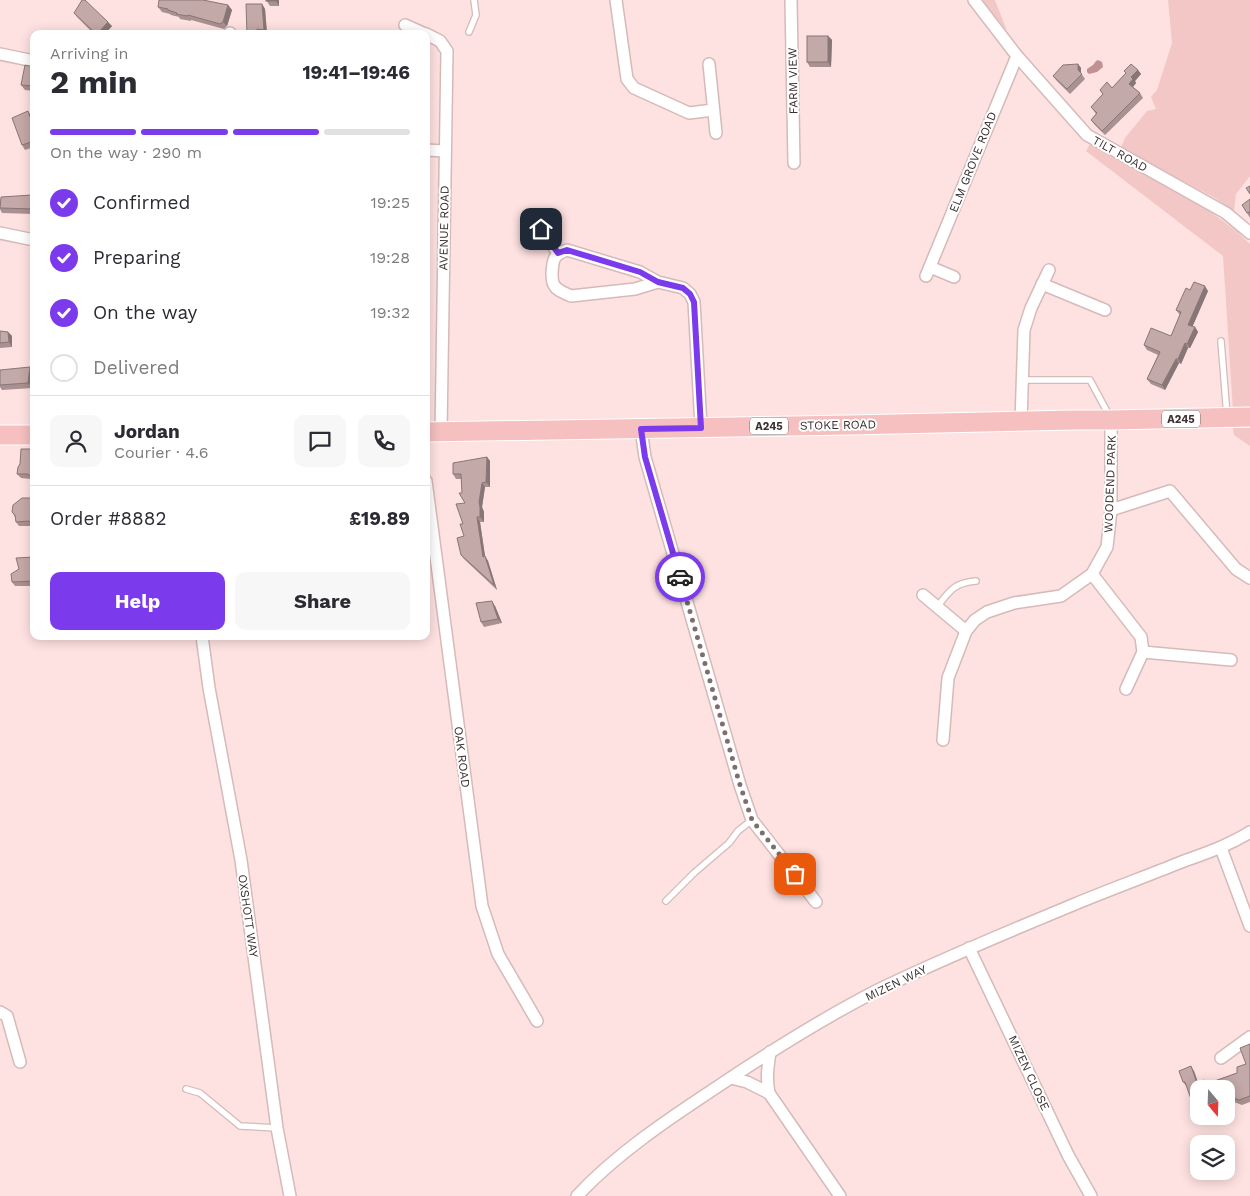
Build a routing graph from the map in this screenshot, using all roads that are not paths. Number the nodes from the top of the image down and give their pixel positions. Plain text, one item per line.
1 (474, 0) edge
2 (616, 0) edge
3 (791, 0) edge
4 (974, 0) edge
5 (405, 25) dead end
6 (417, 30) edge
7 (469, 32) dead end
8 (430, 36) edge
9 (0, 54) edge
10 (1017, 56) junction
11 (30, 60) edge
12 (709, 64) dead end
13 (713, 110) junction
14 (716, 133) dead end
15 (430, 150) edge
16 (445, 151) junction
17 (794, 163) dead end
18 (541, 229) dead end
19 (0, 233) edge
20 (1250, 233) edge
21 (30, 239) edge
22 (558, 253) junction
23 (1049, 270) dead end
24 (954, 277) dead end
25 (658, 282) junction
26 (1042, 284) junction
27 (1105, 310) dead end
28 (1220, 341) dead end
29 (1022, 380) junction
30 (1227, 417) junction
31 (1250, 417) edge
32 (1111, 420) junction
33 (1021, 421) junction
34 (701, 428) junction
35 (641, 429) junction
36 (434, 432) edge
37 (0, 436) edge
38 (30, 436) edge
39 (1111, 510) junction
40 (430, 511) edge
41 (1092, 574) junction
42 (1250, 578) edge
43 (976, 581) dead end
44 (923, 594) dead end
45 (937, 607) junction
46 (966, 631) junction
47 (203, 640) edge
48 (1143, 652) junction
49 (1232, 660) dead end
50 (1126, 689) dead end
51 (943, 740) dead end
52 (752, 820) junction
53 (1250, 832) edge
54 (1221, 848) junction
55 (666, 901) dead end
56 (816, 902) dead end
57 (1250, 926) edge
58 (969, 948) junction
59 (0, 1012) edge
60 (537, 1021) dead end
61 (1250, 1037) edge
62 (770, 1052) junction
63 (1221, 1058) dead end
64 (20, 1062) dead end
65 (731, 1078) junction
66 (186, 1089) dead end
67 (769, 1093) junction
68 (277, 1128) junction
69 (290, 1196) edge
70 (577, 1196) edge
71 (840, 1196) edge
72 (1091, 1196) edge

1 - 7 lane
2 - 13 street
3 - 17 street, FARM VIEW
4 - 10 street, TILT ROAD
5 - 6 street, AVENUE ROAD
8 - 16 street, AVENUE ROAD
9 - 11 street
10 - 20 street, TILT ROAD
10 - 24 street, ELM GROVE ROAD
12 - 13 street
13 - 14 street
15 - 16 street
16 - 36 street, AVENUE ROAD
18 - 22 street
19 - 21 street
22 - 25 street
22 - 25 street
23 - 26 street
25 - 34 street
26 - 27 street
26 - 29 street
28 - 30 lane
29 - 32 lane
29 - 33 street
30 - 31 main road, STOKE ROAD / A245
30 - 32 main road, STOKE ROAD / A245
32 - 33 main road, STOKE ROAD / A245
32 - 39 street, WOODEND PARK
33 - 34 main road, STOKE ROAD / A245
34 - 35 main road, STOKE ROAD / A245
35 - 36 main road, STOKE ROAD / A245
35 - 52 street
37 - 38 main road
39 - 41 street, WOODEND PARK
39 - 42 street
40 - 60 street, OAK ROAD
41 - 46 street, WOODEND PARK
41 - 48 street
43 - 45 lane
44 - 45 street
45 - 46 street
46 - 51 street, WOODEND PARK
47 - 68 street, OXSHOTT WAY
48 - 49 street
48 - 50 street
52 - 55 lane
52 - 56 street
53 - 54 street, MIZEN WAY
54 - 57 street
54 - 58 street, MIZEN WAY
58 - 62 street, MIZEN WAY
58 - 72 street, MIZEN CLOSE
59 - 64 street
61 - 63 street
62 - 65 street, MIZEN WAY
62 - 67 street
65 - 67 street
65 - 70 street, MIZEN WAY
66 - 68 lane
67 - 71 street
68 - 69 street, OXSHOTT WAY

